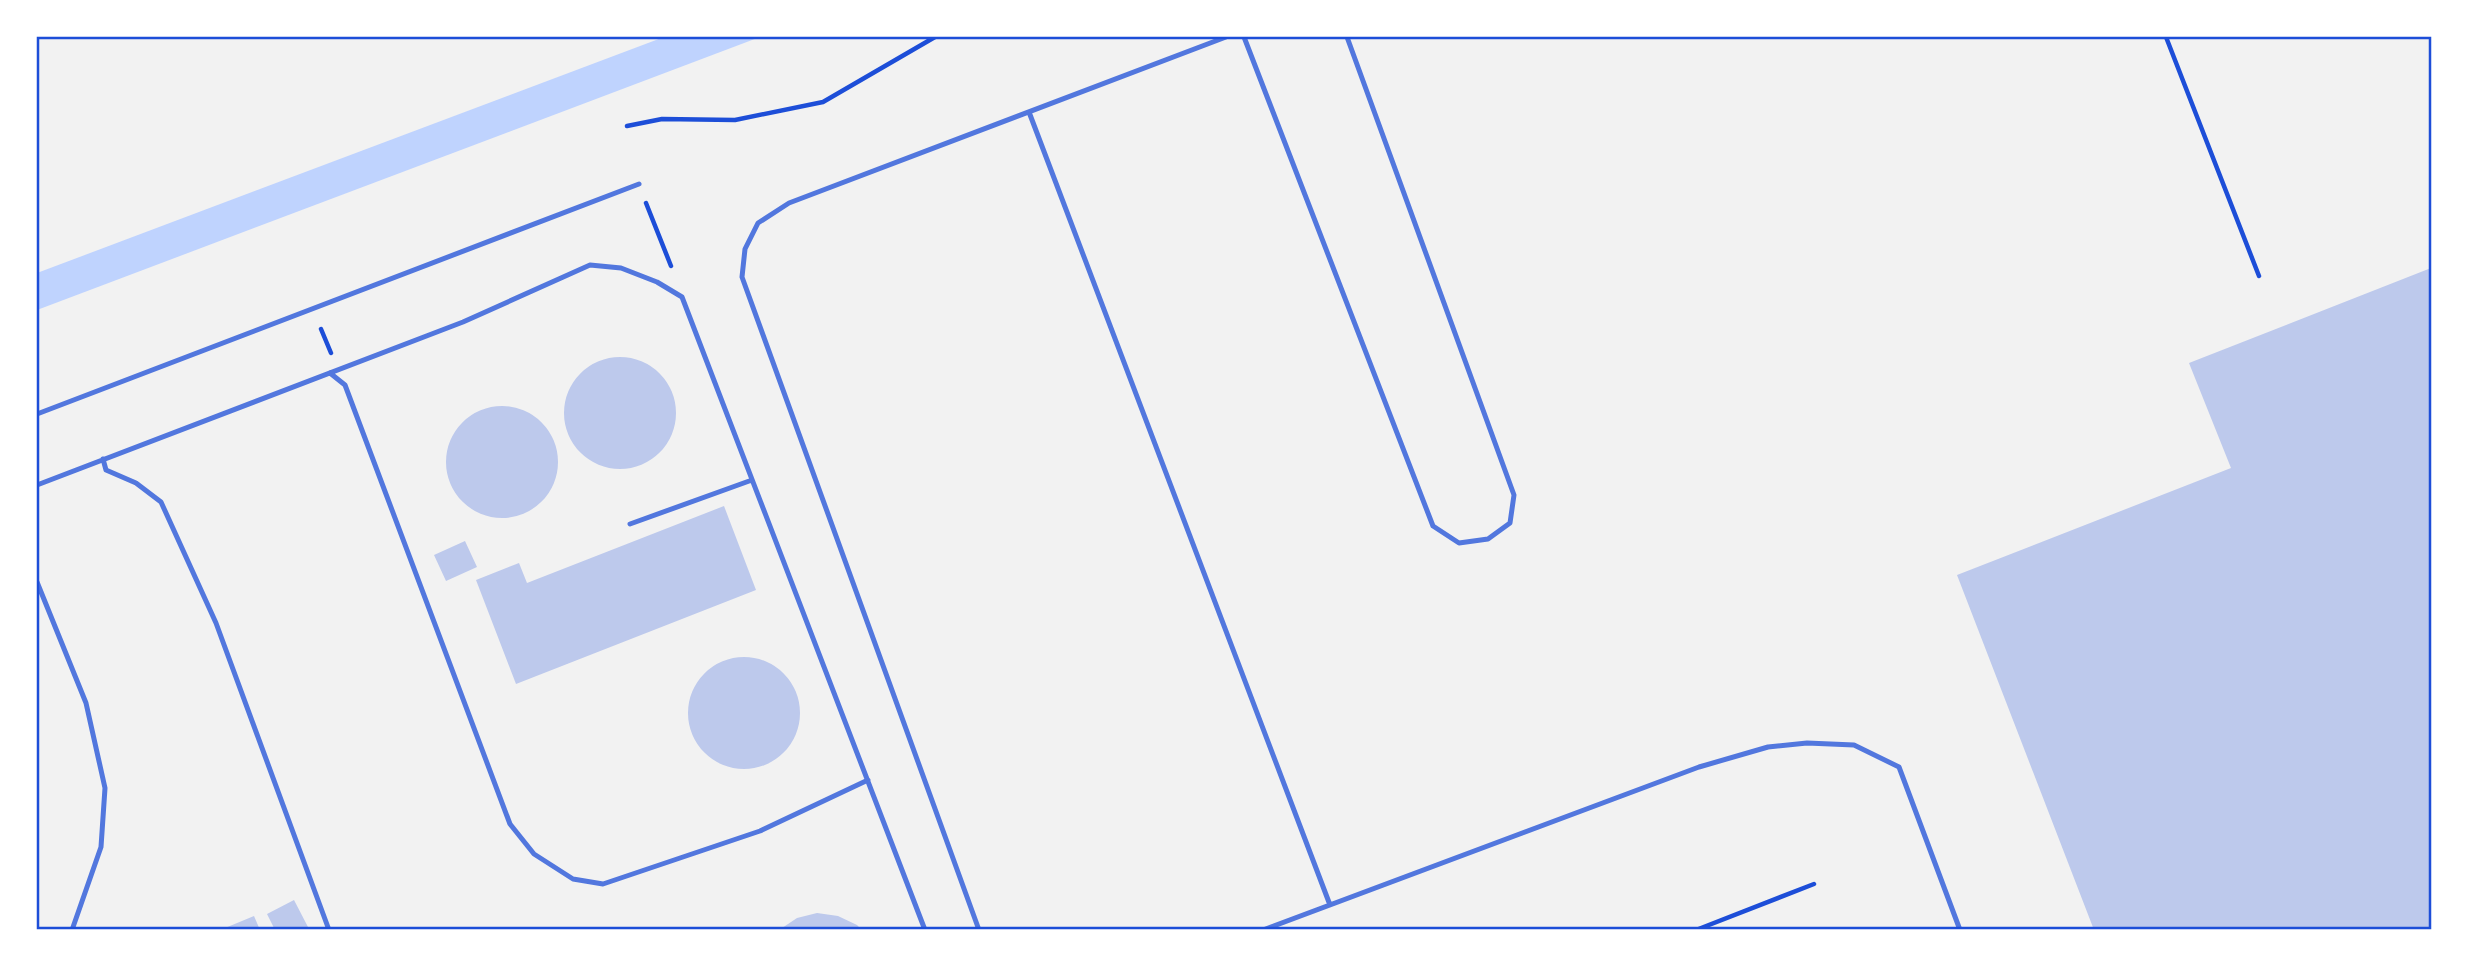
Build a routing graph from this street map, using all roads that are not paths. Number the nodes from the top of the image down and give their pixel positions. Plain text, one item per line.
1 (1226, 37) edge
2 (1244, 37) edge
3 (1348, 37) edge
4 (1029, 112) junction
5 (639, 184) road end
6 (330, 373) junction
7 (37, 414) edge
8 (103, 459) junction
9 (752, 480) junction
10 (37, 485) edge
11 (630, 524) dead end
12 (37, 582) edge
13 (868, 780) junction
14 (1330, 905) junction
15 (72, 930) edge
16 (329, 930) edge
17 (925, 930) edge
18 (979, 930) edge
19 (1262, 930) edge
20 (1960, 930) edge

1 - 4 lane
2 - 3 lane
4 - 14 lane
4 - 18 lane
5 - 7 lane
6 - 8 lane
6 - 9 lane
6 - 13 lane
8 - 10 lane
8 - 16 lane
9 - 11 lane
9 - 13 lane
12 - 15 lane
13 - 17 lane
14 - 19 lane
14 - 20 lane

